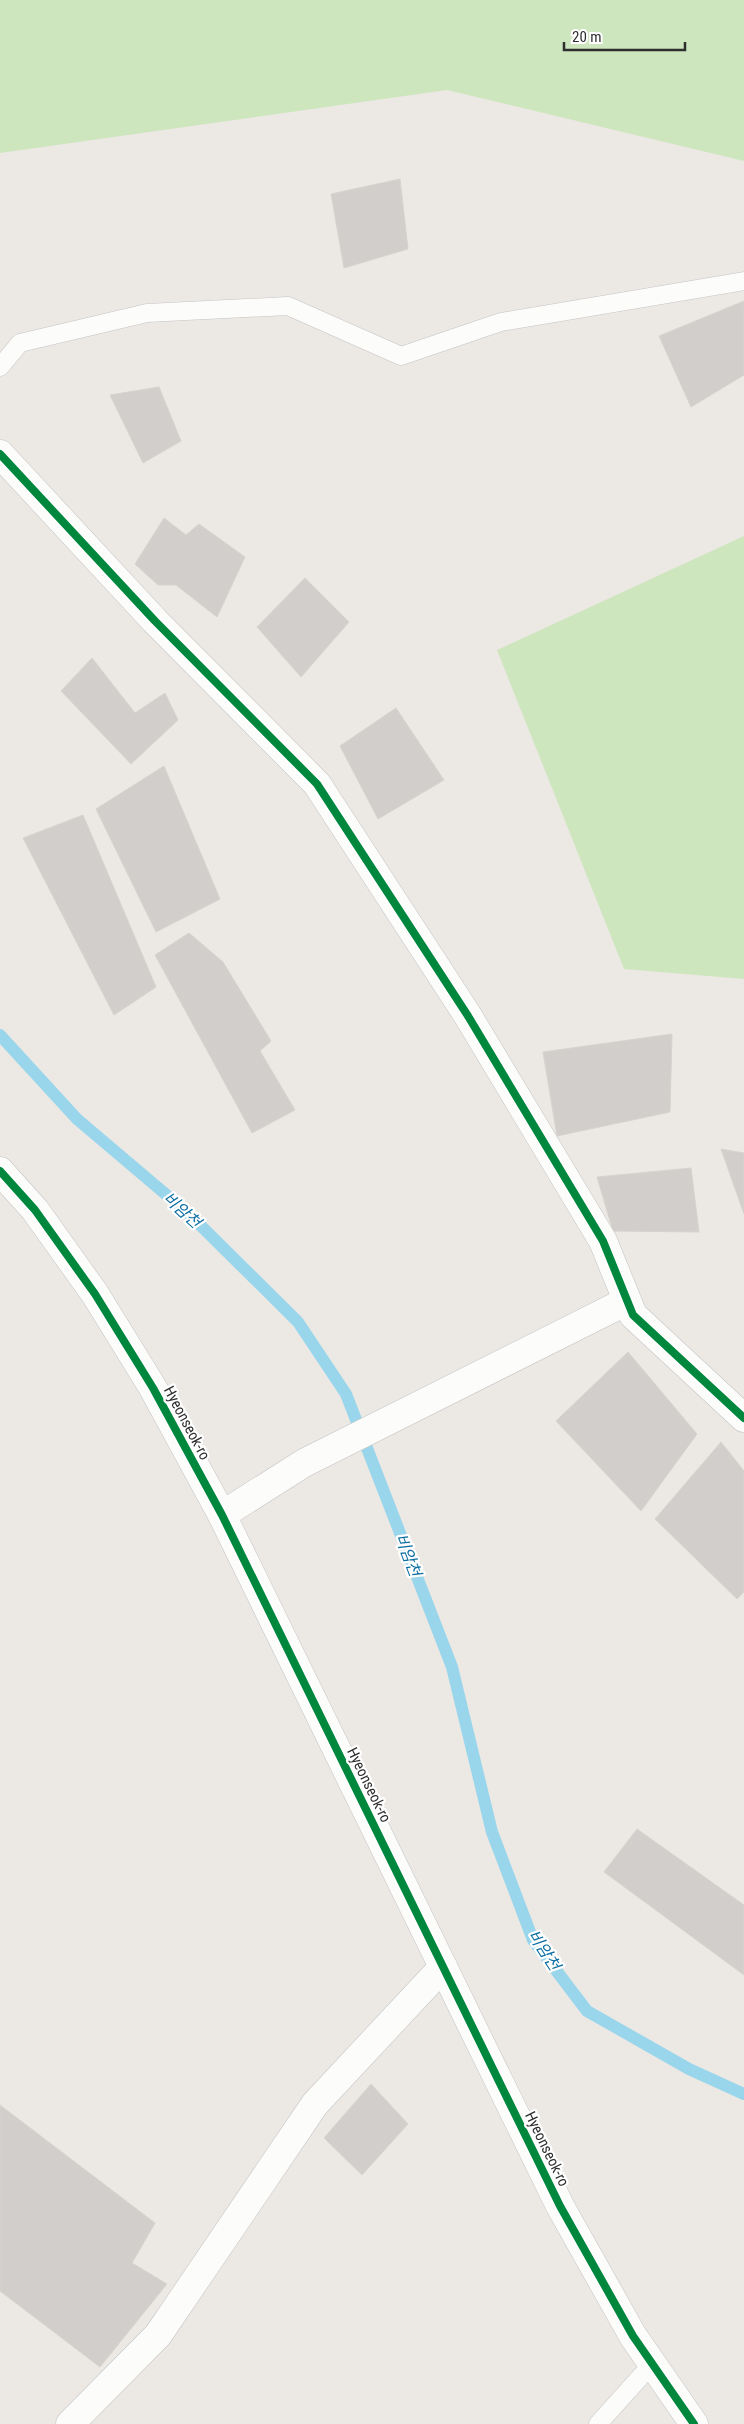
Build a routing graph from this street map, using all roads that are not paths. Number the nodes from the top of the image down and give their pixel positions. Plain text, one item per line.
1 (744, 281) edge
2 (0, 367) edge
3 (0, 454) edge
4 (0, 1171) edge
5 (627, 1301) junction
6 (744, 1418) edge
7 (222, 1515) junction
8 (443, 1967) junction
9 (652, 2364) junction
10 (70, 2424) edge
11 (598, 2424) edge
12 (694, 2424) edge

1 - 2 lane
3 - 5 street
4 - 7 street, Hyeonseok-ro
5 - 6 street
5 - 7 street
7 - 8 street, Hyeonseok-ro
8 - 9 street, Hyeonseok-ro
8 - 10 street
9 - 11 lane
9 - 12 street, Hyeonseok-ro

